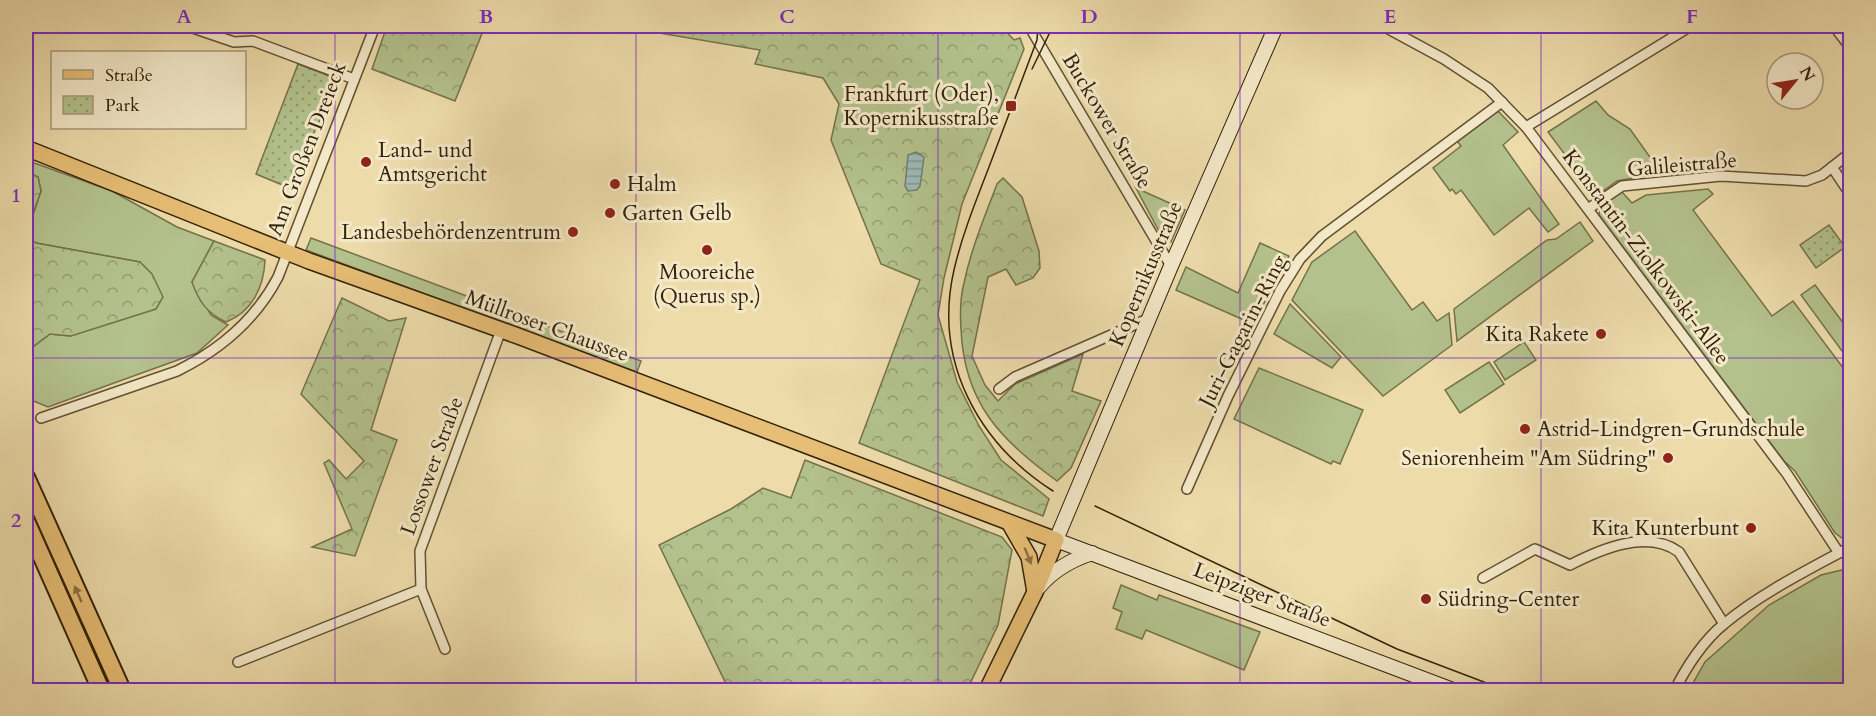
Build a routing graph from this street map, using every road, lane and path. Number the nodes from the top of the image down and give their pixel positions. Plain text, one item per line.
1 (187, 26) edge
2 (375, 26) edge
3 (1029, 26) edge
4 (1276, 26) edge
5 (1383, 26) edge
6 (1691, 26) edge
7 (1850, 26) edge
8 (1837, 29) edge
9 (1851, 47) edge
10 (354, 79) junction
11 (1502, 102) junction
12 (1526, 127) junction
13 (26, 148) edge
14 (1847, 156) edge
15 (1832, 167) junction
16 (1851, 194) edge
17 (1588, 209) junction
18 (287, 253) junction
19 (1171, 266) junction
20 (1150, 318) junction
21 (501, 330) junction
22 (999, 388) dead end
23 (42, 418) dead end
24 (26, 477) edge
25 (1186, 489) dead end
26 (26, 521) edge
27 (1010, 524) junction
28 (1056, 540) junction
29 (1851, 547) edge
30 (1092, 553) junction
31 (1839, 554) junction
32 (1483, 578) dead end
33 (421, 589) junction
34 (1035, 592) junction
35 (1724, 624) junction
36 (445, 649) dead end
37 (238, 662) dead end
38 (101, 690) edge
39 (122, 690) edge
40 (987, 690) edge
41 (1453, 690) edge
42 (1675, 690) edge

1 - 10 street
2 - 10 street, Am Großen Dreieck
3 - 19 street, Buckower Straße
4 - 19 main road, Kopernikusstraße
5 - 11 street, Konstantin-Ziolkowski-Allee
6 - 12 street
7 - 8 street
8 - 9 street
10 - 18 street, Am Großen Dreieck
11 - 12 street, Konstantin-Ziolkowski-Allee
11 - 25 street, Juri-Gagarin-Ring
12 - 17 street, Konstantin-Ziolkowski-Allee
13 - 18 main road, Müllroser Chaussee
14 - 15 street, Galileistraße
15 - 16 street
15 - 17 street, Galileistraße
17 - 31 street, Konstantin-Ziolkowski-Allee
18 - 21 main road, Müllroser Chaussee
18 - 23 street, Am Großen Dreieck
19 - 20 main road, Kopernikusstraße
20 - 22 street
20 - 28 main road, Kopernikusstraße
21 - 27 main road, Müllroser Chaussee
21 - 33 street, Lossower Straße
39 -> 24 highway
26 - 38 highway
27 - 28 main road, Müllroser Chaussee
27 -> 34 main road
28 - 30 main road, Leipziger Straße
28 - 34 main road
29 - 31 street
30 - 34 main road
30 - 41 main road, Leipziger Straße
31 - 35 street
32 - 35 street
33 - 36 street, Lossower Straße
33 - 37 street
34 - 40 main road
35 - 42 street

